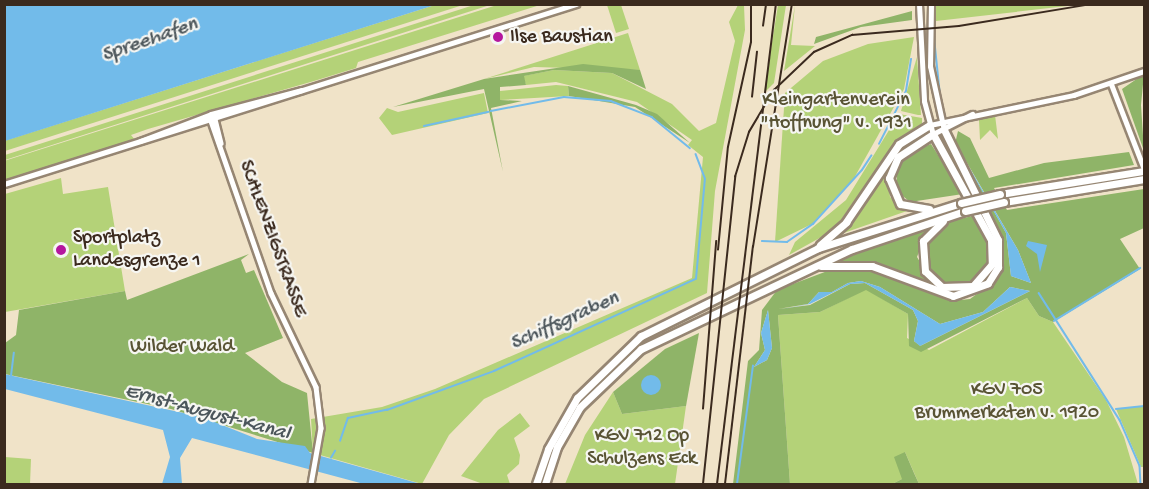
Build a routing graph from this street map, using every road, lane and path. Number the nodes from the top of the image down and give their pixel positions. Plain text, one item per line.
1 (576, 4) edge
2 (919, 4) edge
3 (931, 4) edge
4 (1144, 71) edge
5 (1111, 83) junction
6 (313, 88) junction
7 (975, 113) junction
8 (211, 114) junction
9 (218, 120) junction
10 (941, 120) junction
11 (211, 123) junction
12 (930, 125) junction
13 (944, 130) junction
14 (933, 134) junction
15 (221, 143) junction
16 (130, 146) junction
17 (1142, 170) edge
18 (1142, 180) edge
19 (4, 185) edge
20 (946, 207) junction
21 (965, 211) junction
22 (818, 248) junction
23 (812, 267) junction
24 (311, 484) edge
25 (536, 484) edge
26 (545, 484) edge

1 - 6 main road
2 - 12 main road
3 - 10 main road
4 - 5 street
5 - 7 street
5 - 17 street
6 - 8 main road
6 - 9 main road
7 - 10 street
7 - 13 street
8 - 9 street
8 - 11 street, SCHLENZIGSTRASSE
8 - 16 main road
9 - 11 main road
9 - 15 street, SCHLENZIGSTRASSE
10 - 12 street
10 - 13 main road
11 - 15 street, SCHLENZIGSTRASSE
11 - 16 main road
12 - 14 main road
12 - 22 highway
13 - 14 street
13 - 23 highway
14 - 20 highway
14 - 21 highway
15 - 24 street, SCHLENZIGSTRASSE
16 - 19 main road
17 - 20 highway, bridge
18 - 21 highway, bridge
20 - 22 highway
21 - 23 highway
22 - 25 highway
23 - 26 highway

